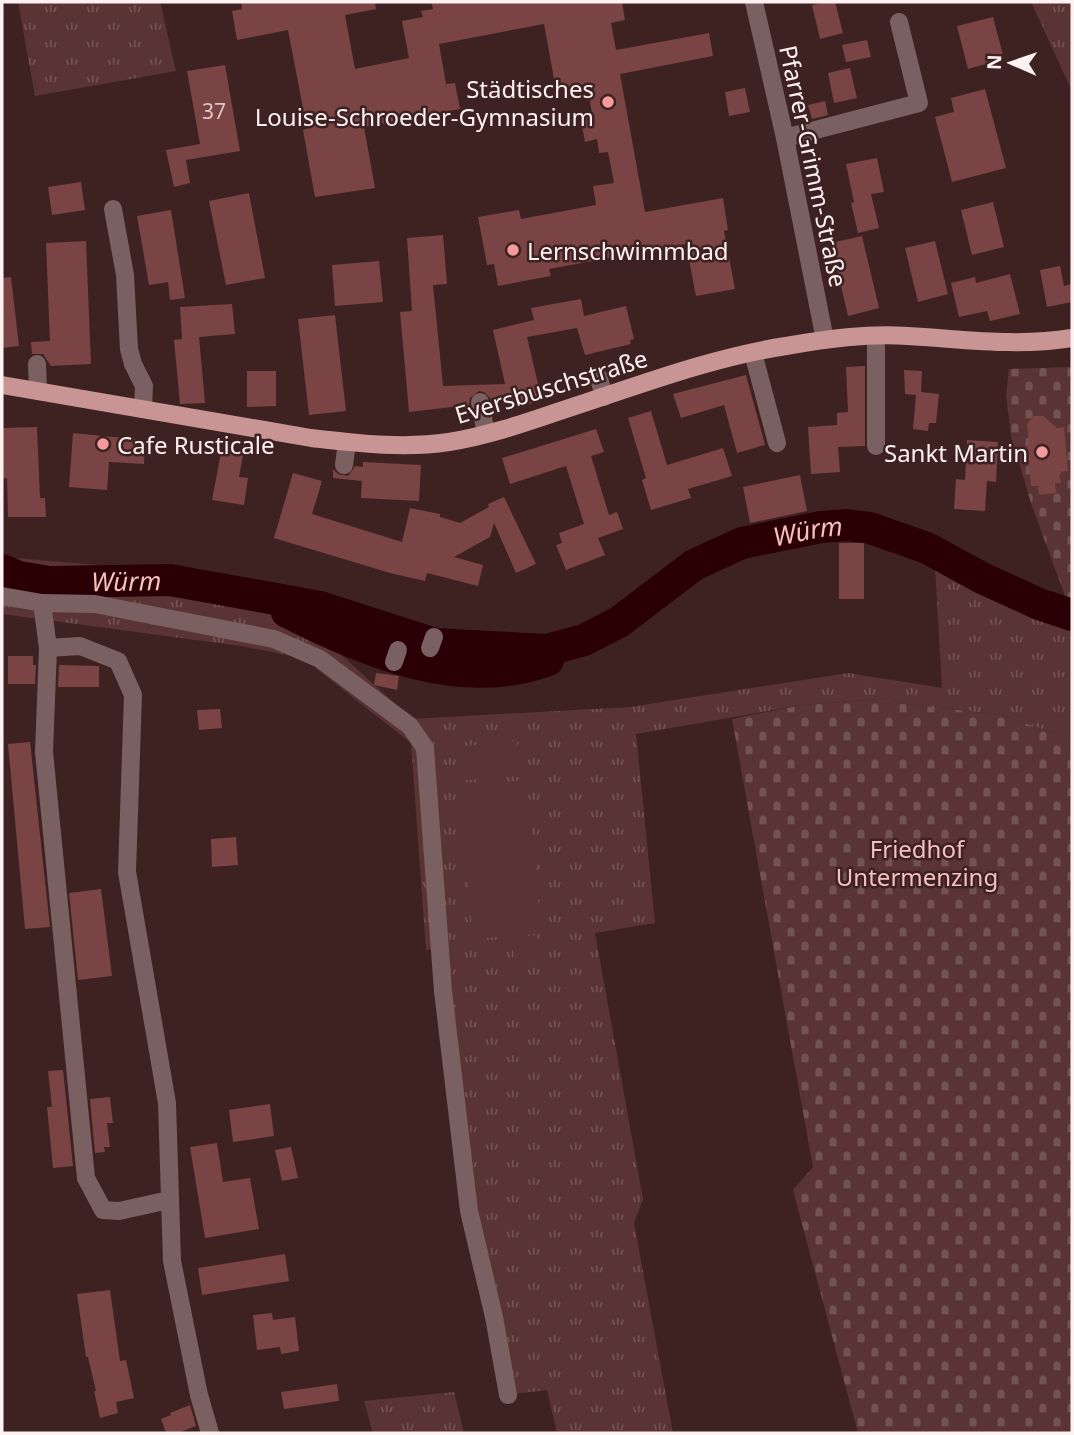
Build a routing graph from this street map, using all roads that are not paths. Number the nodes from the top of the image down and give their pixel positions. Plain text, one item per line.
1 (754, 2) edge
2 (899, 22) dead end
3 (785, 138) junction
4 (113, 209) dead end
5 (876, 336) junction
6 (1072, 338) edge
7 (825, 340) junction
8 (752, 353) junction
9 (37, 364) dead end
10 (598, 378) dead end
11 (2, 385) edge
12 (38, 391) junction
13 (604, 397) junction
14 (480, 402) dead end
15 (143, 409) junction
16 (486, 434) junction
17 (347, 442) junction
18 (778, 443) dead end
19 (876, 446) dead end
20 (344, 465) dead end
21 (2, 596) edge
22 (42, 603) junction
23 (48, 648) junction
24 (169, 1200) junction
25 (508, 1395) dead end
26 (210, 1433) edge

1 - 3 street, Pfarrer-Grimm-Straße
2 - 3 street
3 - 7 street, Pfarrer-Grimm-Straße
4 - 15 street
5 - 6 main road, Eversbuschstraße
5 - 7 main road, Eversbuschstraße
5 - 19 street
7 - 8 main road, Eversbuschstraße
8 - 13 main road, Eversbuschstraße
8 - 18 street
9 - 12 street
10 - 13 street
11 - 12 main road, Eversbuschstraße
12 - 15 main road, Eversbuschstraße
13 - 16 main road, Eversbuschstraße
14 - 16 street
15 - 17 main road, Eversbuschstraße
16 - 17 main road, Eversbuschstraße
17 - 20 street
21 - 22 street
22 - 23 street
22 - 25 street
23 - 24 street
23 - 24 street
24 - 26 street

